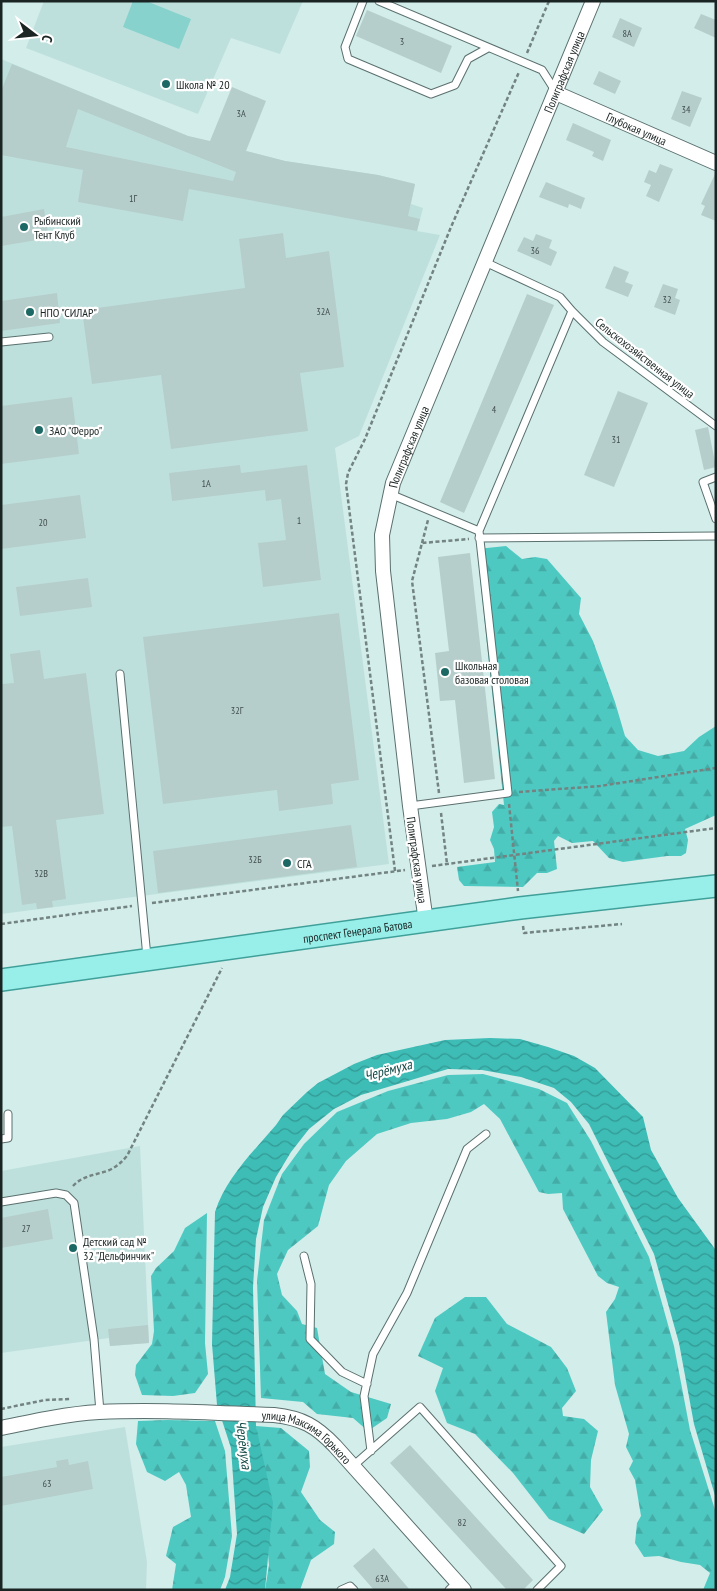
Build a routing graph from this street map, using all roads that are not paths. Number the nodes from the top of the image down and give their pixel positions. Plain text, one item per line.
1 (363, 1) edge
2 (379, 1) edge
3 (593, 1) edge
4 (488, 48) junction
5 (556, 93) junction
6 (716, 163) edge
7 (485, 262) junction
8 (572, 312) junction
9 (49, 337) dead end
10 (1, 342) edge
11 (716, 426) edge
12 (716, 477) edge
13 (390, 494) junction
14 (716, 519) edge
15 (479, 535) junction
16 (716, 536) edge
17 (120, 674) dead end
18 (410, 806) junction
19 (716, 886) edge
20 (426, 922) junction
21 (147, 960) junction
22 (1, 980) edge
23 (8, 1114) dead end
24 (486, 1134) dead end
25 (1, 1139) edge
26 (1, 1202) edge
27 (304, 1256) dead end
28 (367, 1384) junction
29 (100, 1412) junction
30 (1, 1428) edge
31 (371, 1451) junction
32 (354, 1466) junction
33 (457, 1587) edge
34 (341, 1590) edge
35 (354, 1590) edge
36 (537, 1590) edge

1 - 4 lane
2 - 4 lane
3 - 5 street, Полиграфская улица
4 - 5 lane
5 - 6 street, Глубокая улица
5 - 7 street, Полиграфская улица
7 - 8 lane, Сельскохозяйственная улица
7 - 13 street, Полиграфская улица
8 - 11 lane, Сельскохозяйственная улица
8 - 15 lane
9 - 10 lane
12 - 14 lane
13 - 15 lane
13 - 18 street, Полиграфская улица
15 - 16 lane
15 - 18 lane
17 - 21 lane
18 - 20 street, Полиграфская улица
19 - 20 main road, проспект Генерала Батова
20 - 21 main road, проспект Генерала Батова
21 - 22 main road, проспект Генерала Батова
23 - 25 lane
24 - 28 lane
26 - 29 lane
27 - 28 lane
28 - 31 lane
29 - 30 street, улица Максима Горького
29 - 32 street, улица Максима Горького
31 - 32 lane
31 - 36 lane
32 - 33 street, улица Максима Горького
34 - 35 lane

